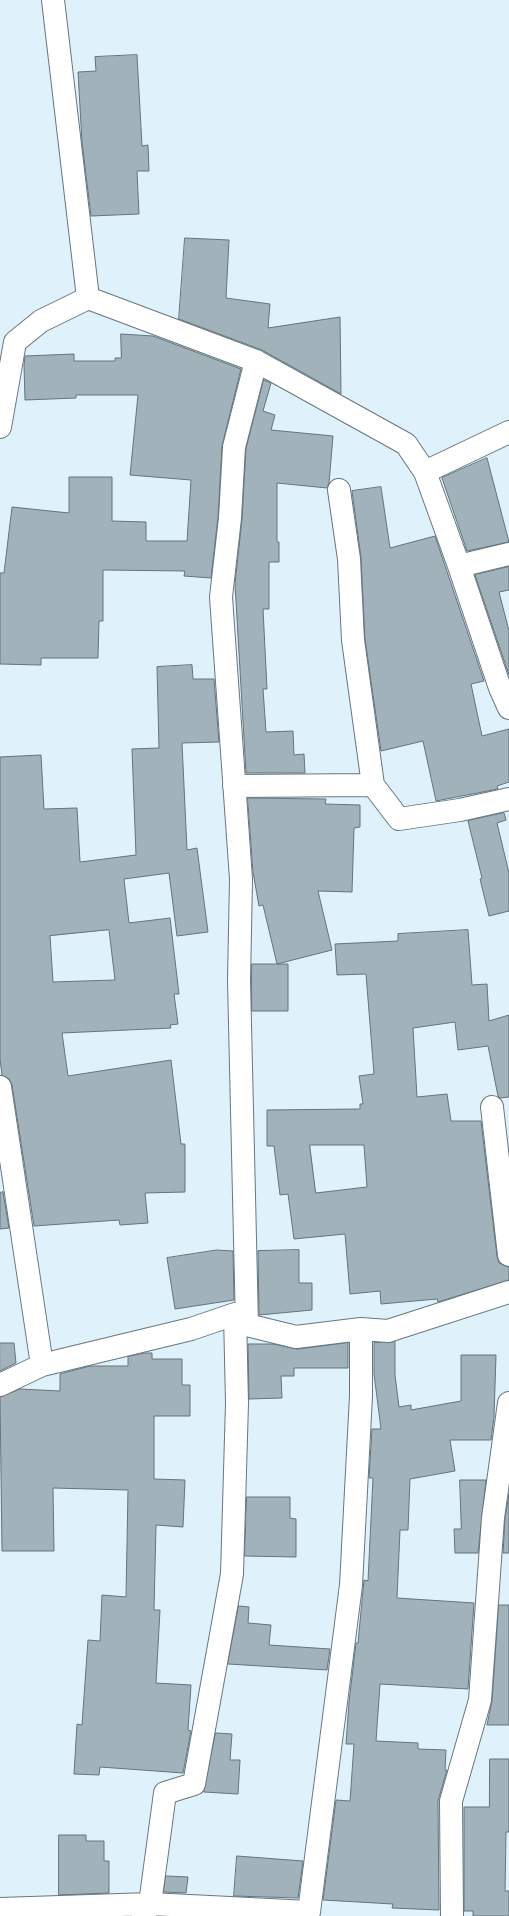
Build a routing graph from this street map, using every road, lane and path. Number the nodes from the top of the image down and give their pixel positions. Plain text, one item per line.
1 (53, 0) edge
2 (88, 298) junction
3 (256, 361) junction
4 (0, 427) edge
5 (509, 432) edge
6 (425, 472) junction
7 (339, 490) dead end
8 (509, 554) edge
9 (459, 566) junction
10 (509, 708) edge
11 (373, 784) junction
12 (234, 786) junction
13 (509, 799) edge
14 (0, 1087) edge
15 (492, 1107) dead end
16 (509, 1255) edge
17 (509, 1292) edge
18 (241, 1320) junction
19 (361, 1329) junction
20 (42, 1365) junction
21 (0, 1385) edge
22 (509, 1403) edge
23 (0, 1909) edge
24 (147, 1910) edge
25 (452, 1916) edge

1 - 2 street
2 - 3 street
2 - 4 street
3 - 6 street
3 - 12 street
5 - 6 street
6 - 9 street
7 - 11 street
8 - 9 street
9 - 10 street
11 - 12 street
11 - 13 street
12 - 18 street
14 - 20 street
15 - 16 street
17 - 19 street
18 - 19 street
18 - 20 street
18 - 24 street
19 - 24 street
20 - 21 street
22 - 25 street
23 - 24 street

